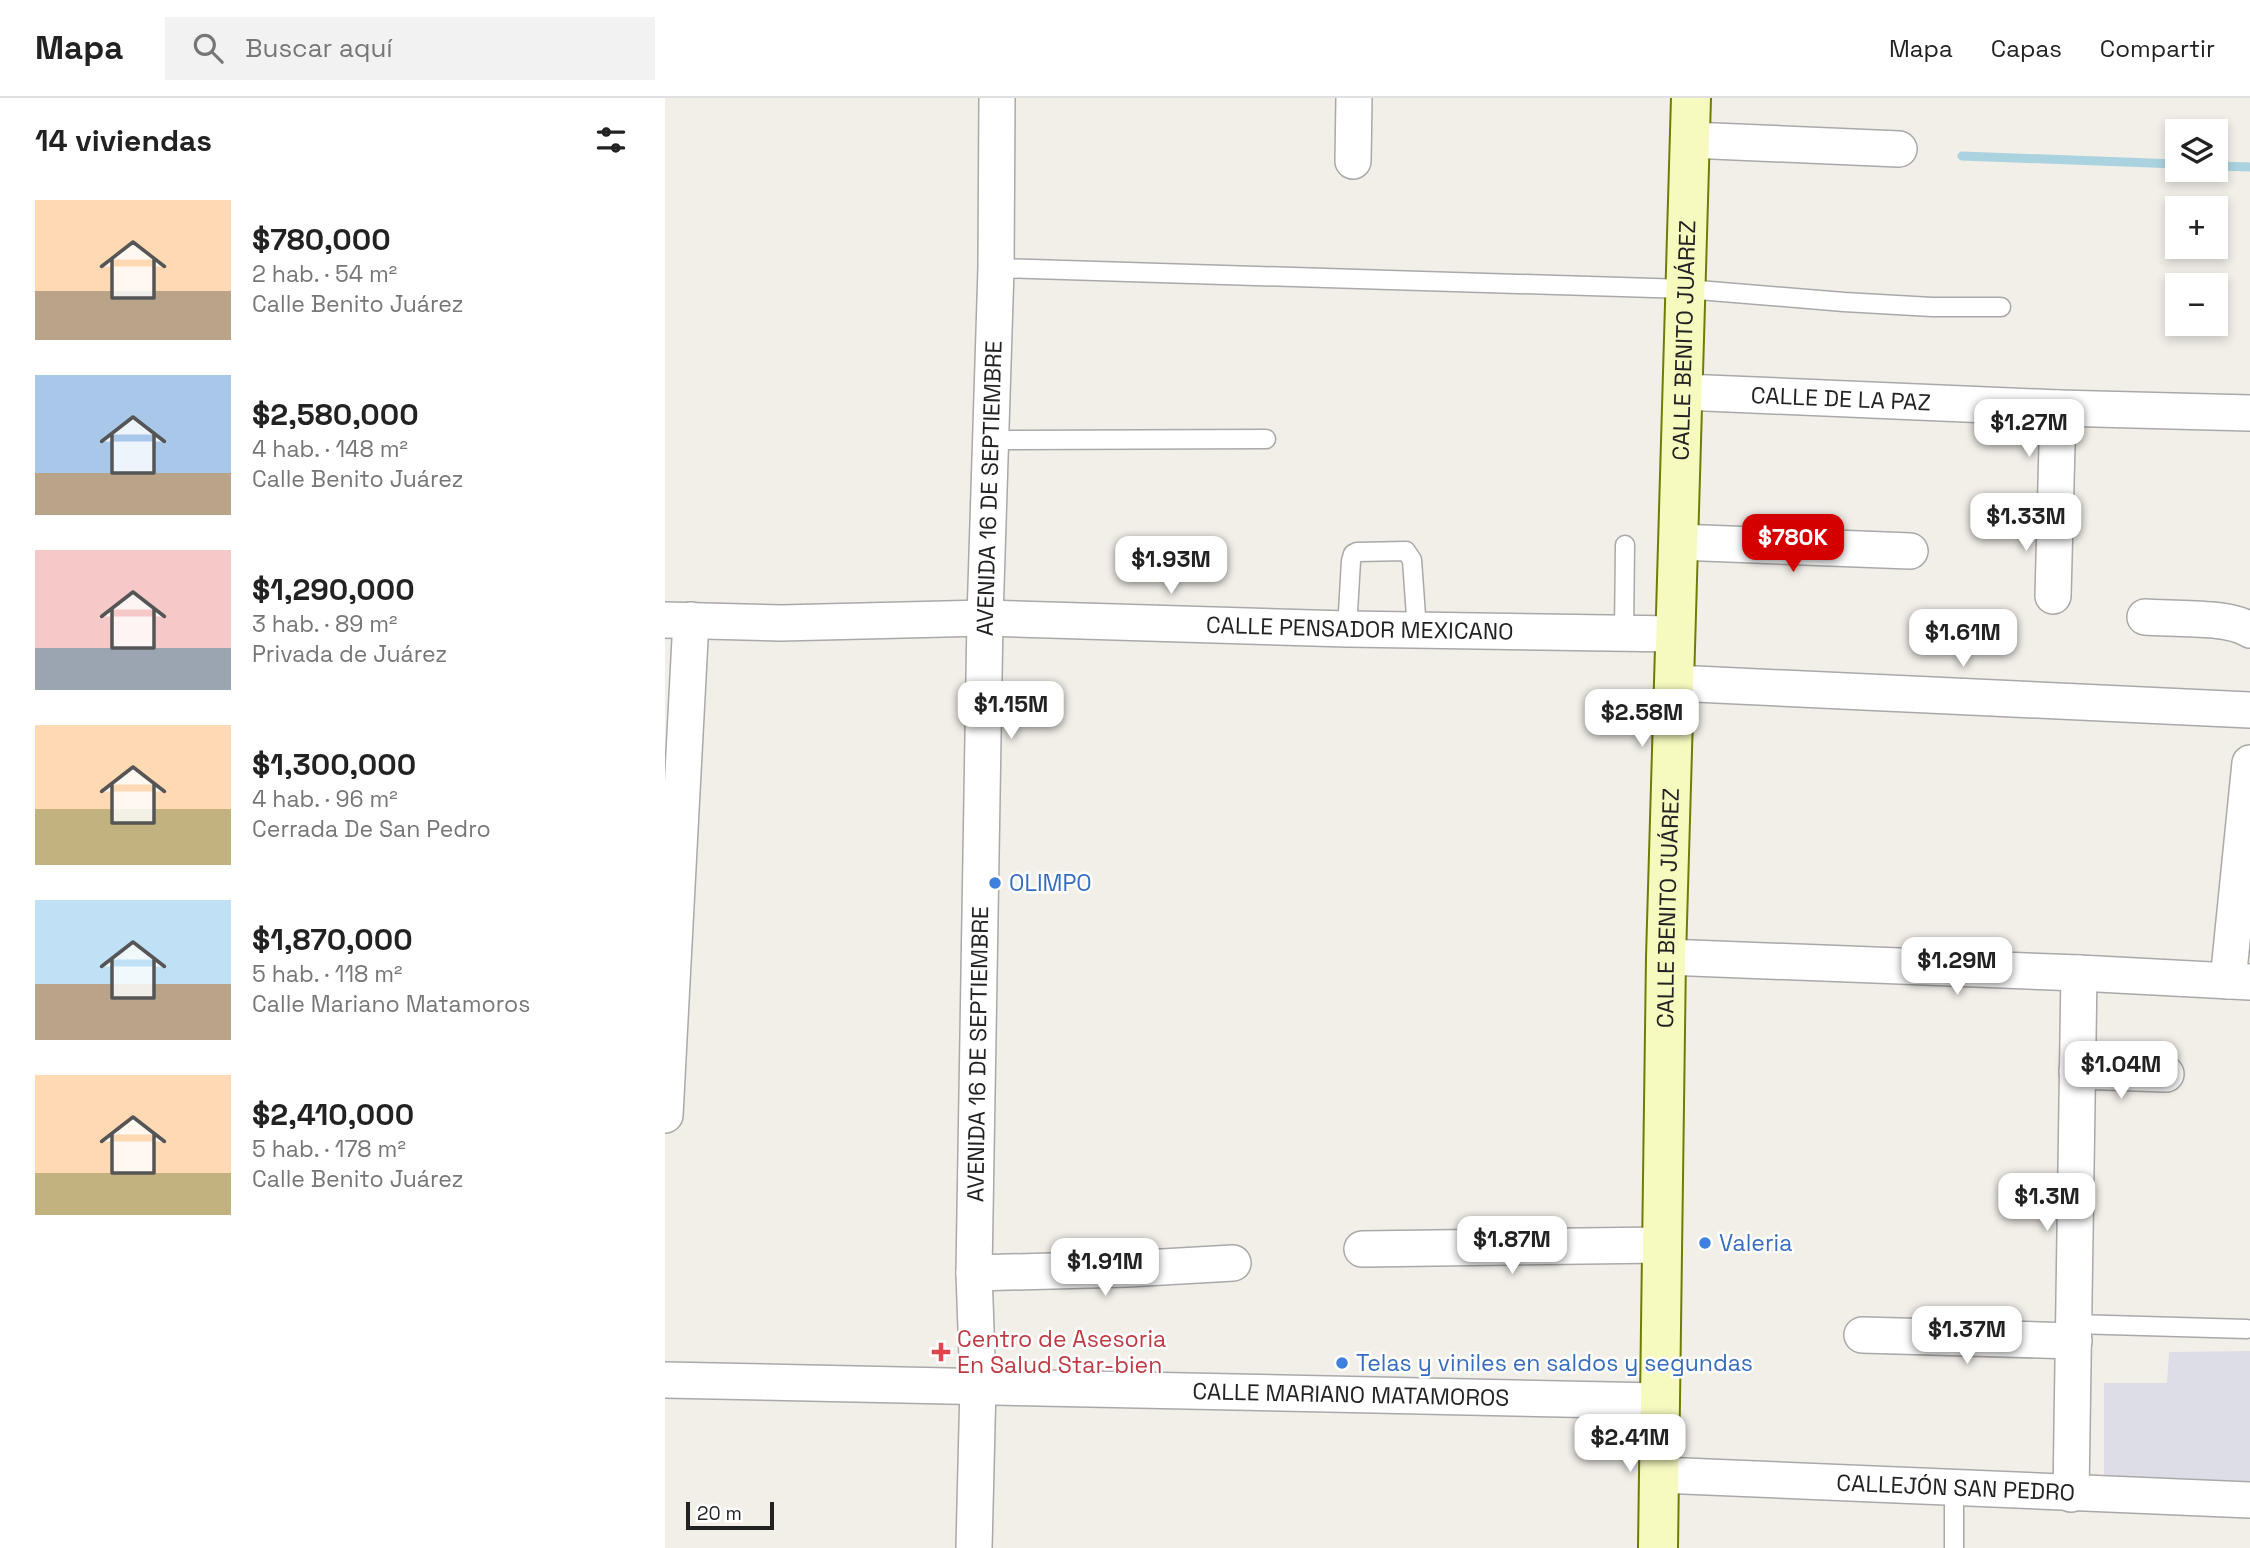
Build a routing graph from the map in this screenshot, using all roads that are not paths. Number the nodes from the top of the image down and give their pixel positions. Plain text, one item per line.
1 (997, 98) edge
2 (1354, 98) edge
3 (1691, 98) edge
4 (1690, 140) junction
5 (1899, 149) dead end
6 (1353, 161) dead end
7 (996, 268) junction
8 (1686, 289) junction
9 (2001, 307) dead end
10 (1683, 392) junction
11 (2058, 408) junction
12 (2250, 413) edge
13 (1266, 439) dead end
14 (990, 440) junction
15 (1678, 542) junction
16 (1625, 545) dead end
17 (1910, 551) dead end
18 (2053, 596) dead end
19 (2145, 617) dead end
20 (985, 618) junction
21 (678, 620) edge
22 (1347, 629) junction
23 (1417, 630) junction
24 (2250, 630) edge
25 (1624, 633) junction
26 (1675, 634) junction
27 (1674, 683) junction
28 (2250, 710) edge
29 (2250, 763) edge
30 (1666, 957) junction
31 (2079, 974) junction
32 (2239, 982) edge
33 (2077, 1072) junction
34 (2166, 1074) dead end
35 (665, 1115) edge
36 (1662, 1245) junction
37 (1362, 1249) dead end
38 (1233, 1263) dead end
39 (974, 1273) junction
40 (2247, 1329) dead end
41 (2074, 1332) junction
42 (1862, 1335) dead end
43 (665, 1380) edge
44 (978, 1385) junction
45 (1660, 1401) junction
46 (1660, 1475) junction
47 (1954, 1488) junction
48 (2071, 1494) junction
49 (2250, 1500) edge
50 (974, 1548) edge
51 (1658, 1548) edge
52 (1954, 1548) edge

1 - 7 street, AVENIDA 16 DE SEPTIEMBRE
2 - 6 street
3 - 4 main road, CALLE BENITO JUÁREZ
4 - 5 street
4 - 8 main road, CALLE BENITO JUÁREZ
7 - 8 lane
7 - 14 street, AVENIDA 16 DE SEPTIEMBRE
8 - 9 lane
8 - 10 main road, CALLE BENITO JUÁREZ
10 - 11 street, CALLE DE LA PAZ
10 - 15 main road, CALLE BENITO JUÁREZ
11 - 12 street, CALLE DE LA PAZ
11 - 18 street
13 - 14 lane
14 - 20 street, AVENIDA 16 DE SEPTIEMBRE
15 - 17 street
15 - 26 main road, CALLE BENITO JUÁREZ
16 - 25 lane
19 - 24 street
20 - 21 street, CALLE PENSADOR MEXICANO
20 - 22 street, CALLE PENSADOR MEXICANO
20 - 39 street, AVENIDA 16 DE SEPTIEMBRE
21 - 35 street
22 - 23 street, CALLE PENSADOR MEXICANO
22 - 23 lane
23 - 25 street, CALLE PENSADOR MEXICANO
25 - 26 street, CALLE PENSADOR MEXICANO
26 - 27 main road, CALLE BENITO JUÁREZ
27 - 28 street
27 - 30 main road, CALLE BENITO JUÁREZ
29 - 32 street
30 - 31 street
30 - 36 main road, CALLE BENITO JUÁREZ
31 - 32 street
31 - 33 street
33 - 34 street
33 - 41 street
36 - 37 street
36 - 45 main road, CALLE BENITO JUÁREZ
38 - 39 street
39 - 44 street, AVENIDA 16 DE SEPTIEMBRE
40 - 41 lane
41 - 42 street
41 - 48 street
43 - 44 street, CALLE MARIANO MATAMOROS
44 - 45 street, CALLE MARIANO MATAMOROS
44 - 50 street, AVENIDA 16 DE SEPTIEMBRE
45 - 46 main road, CALLE BENITO JUÁREZ
46 - 47 street, CALLEJÓN SAN PEDRO
46 - 51 main road, CALLE BENITO JUÁREZ
47 - 48 street, CALLEJÓN SAN PEDRO
47 - 52 lane
48 - 49 street, CALLEJÓN SAN PEDRO

